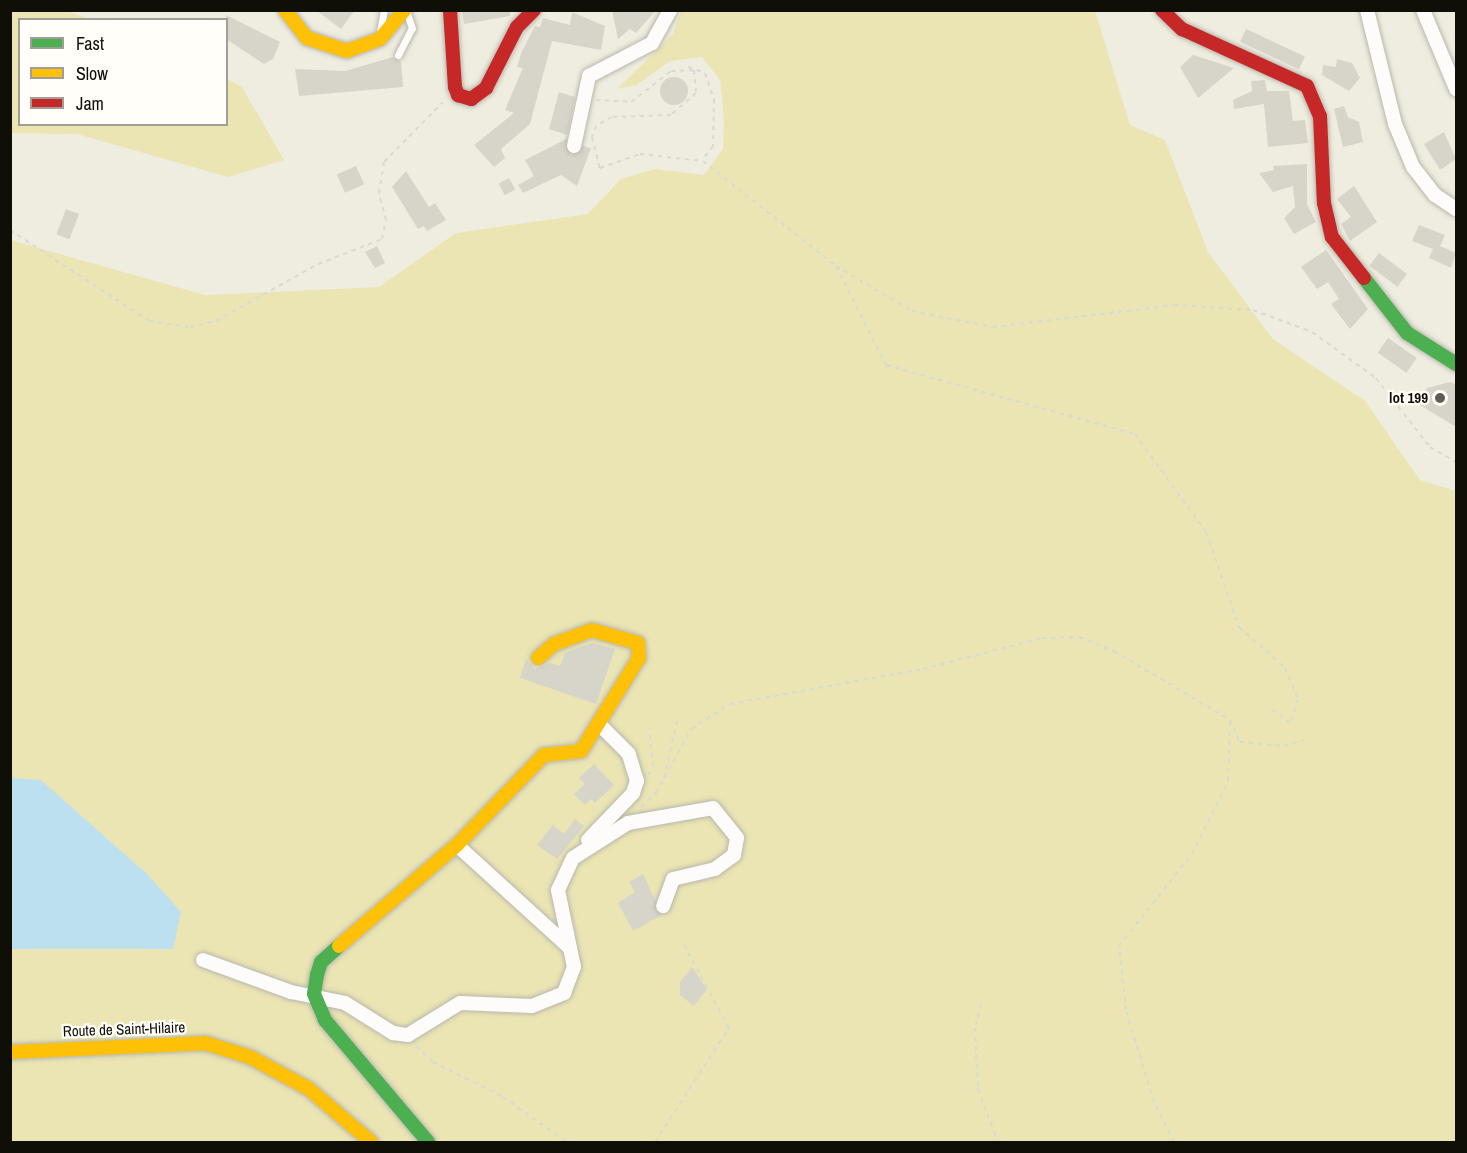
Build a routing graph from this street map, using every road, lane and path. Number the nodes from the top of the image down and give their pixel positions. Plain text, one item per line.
1 (285, 10) edge
2 (384, 10) edge
3 (405, 10) edge
4 (450, 10) edge
5 (534, 10) edge
6 (670, 10) edge
7 (1162, 10) edge
8 (1367, 10) edge
9 (1423, 10) edge
10 (380, 39) junction
11 (398, 55) dead end
12 (688, 67) junction
13 (455, 87) junction
14 (1456, 89) edge
15 (589, 96) junction
16 (574, 146) dead end
17 (703, 160) junction
18 (1456, 209) edge
19 (10, 230) edge
20 (836, 267) junction
21 (1456, 364) edge
22 (1456, 462) edge
23 (538, 658) dead end
24 (1270, 708) dead end
25 (678, 717) dead end
26 (1230, 720) junction
27 (600, 725) junction
28 (649, 729) dead end
29 (1304, 740) dead end
30 (664, 780) junction
31 (633, 793) junction
32 (634, 812) dead end
33 (457, 845) junction
34 (573, 858) junction
35 (663, 906) dead end
36 (684, 945) dead end
37 (570, 948) junction
38 (203, 960) dead end
39 (315, 999) junction
40 (981, 1004) dead end
41 (408, 1035) junction
42 (10, 1052) edge
43 (371, 1143) edge
44 (428, 1143) edge
45 (567, 1143) edge
46 (655, 1143) edge
47 (998, 1143) edge
48 (1174, 1143) edge

1 - 10 street
2 - 10 lane
3 - 10 street
3 - 11 lane
4 - 13 street
5 - 13 street
6 - 15 street
7 - 21 street
8 - 18 street
9 - 14 street
12 - 15 path
12 - 17 path
12 - 17 path
13 - 19 path
15 - 16 street
17 - 20 path
20 - 22 path
20 - 24 path
23 - 27 street
25 - 30 path
26 - 29 path
26 - 30 path
26 - 48 path
27 - 31 street
27 - 33 street
28 - 31 path
30 - 32 path
31 - 34 street
33 - 37 street
33 - 39 street
34 - 35 street
34 - 37 street
36 - 46 path
37 - 41 street
38 - 39 street
39 - 41 street
39 - 44 street
40 - 47 path
41 - 45 path
42 - 43 street, Route de Saint-Hilaire

